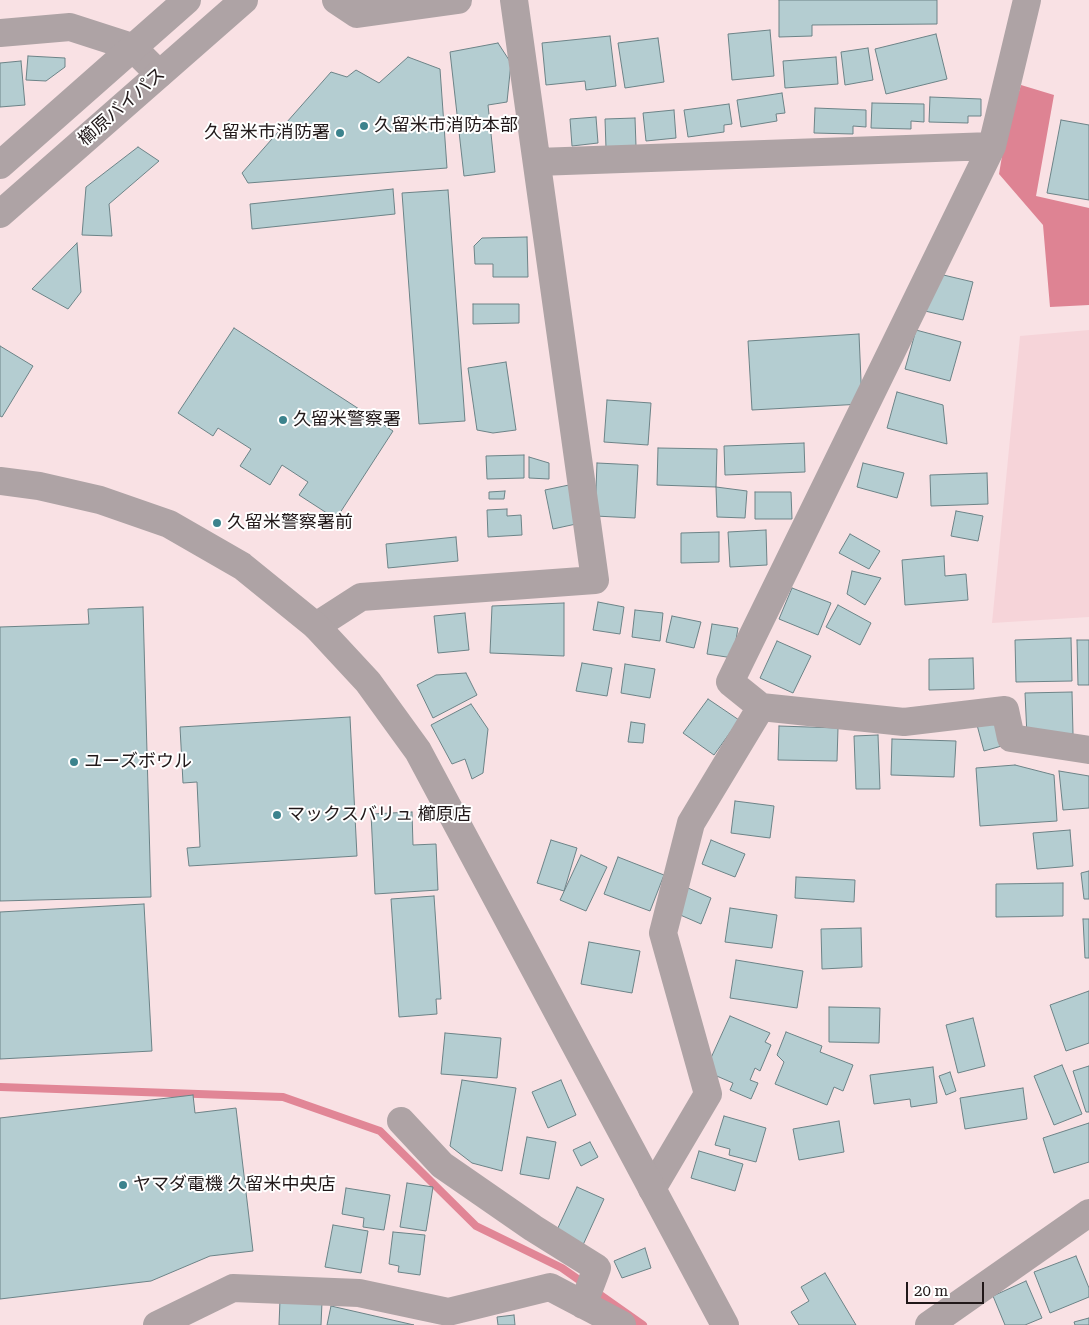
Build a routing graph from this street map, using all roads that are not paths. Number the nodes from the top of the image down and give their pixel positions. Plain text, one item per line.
1 (187, 0) edge
2 (244, 0) edge
3 (336, 0) edge
4 (458, 0) edge
5 (514, 0) edge
6 (1027, 0) edge
7 (0, 33) edge
8 (132, 47) junction
9 (159, 74) junction
10 (992, 146) junction
11 (537, 162) junction
12 (0, 165) edge
13 (0, 214) edge
14 (0, 481) edge
15 (316, 626) junction
16 (760, 708) junction
17 (1089, 750) edge
18 (401, 1121) dead end
19 (652, 1189) junction
20 (1089, 1213) edge
21 (583, 1305) junction
22 (157, 1325) edge
23 (622, 1325) edge
24 (725, 1325) edge
25 (929, 1325) edge

1 - 8 street
2 - 9 street, 櫛原バイパス
3 - 4 street
5 - 11 street
6 - 10 street
7 - 8 street
8 - 9 street
8 - 12 street
9 - 13 street, 櫛原バイパス
10 - 11 street
10 - 16 street
11 - 15 street
14 - 15 street
15 - 19 street
16 - 17 street
16 - 19 street
18 - 21 street
19 - 24 street
20 - 25 street
21 - 22 street
21 - 23 street

